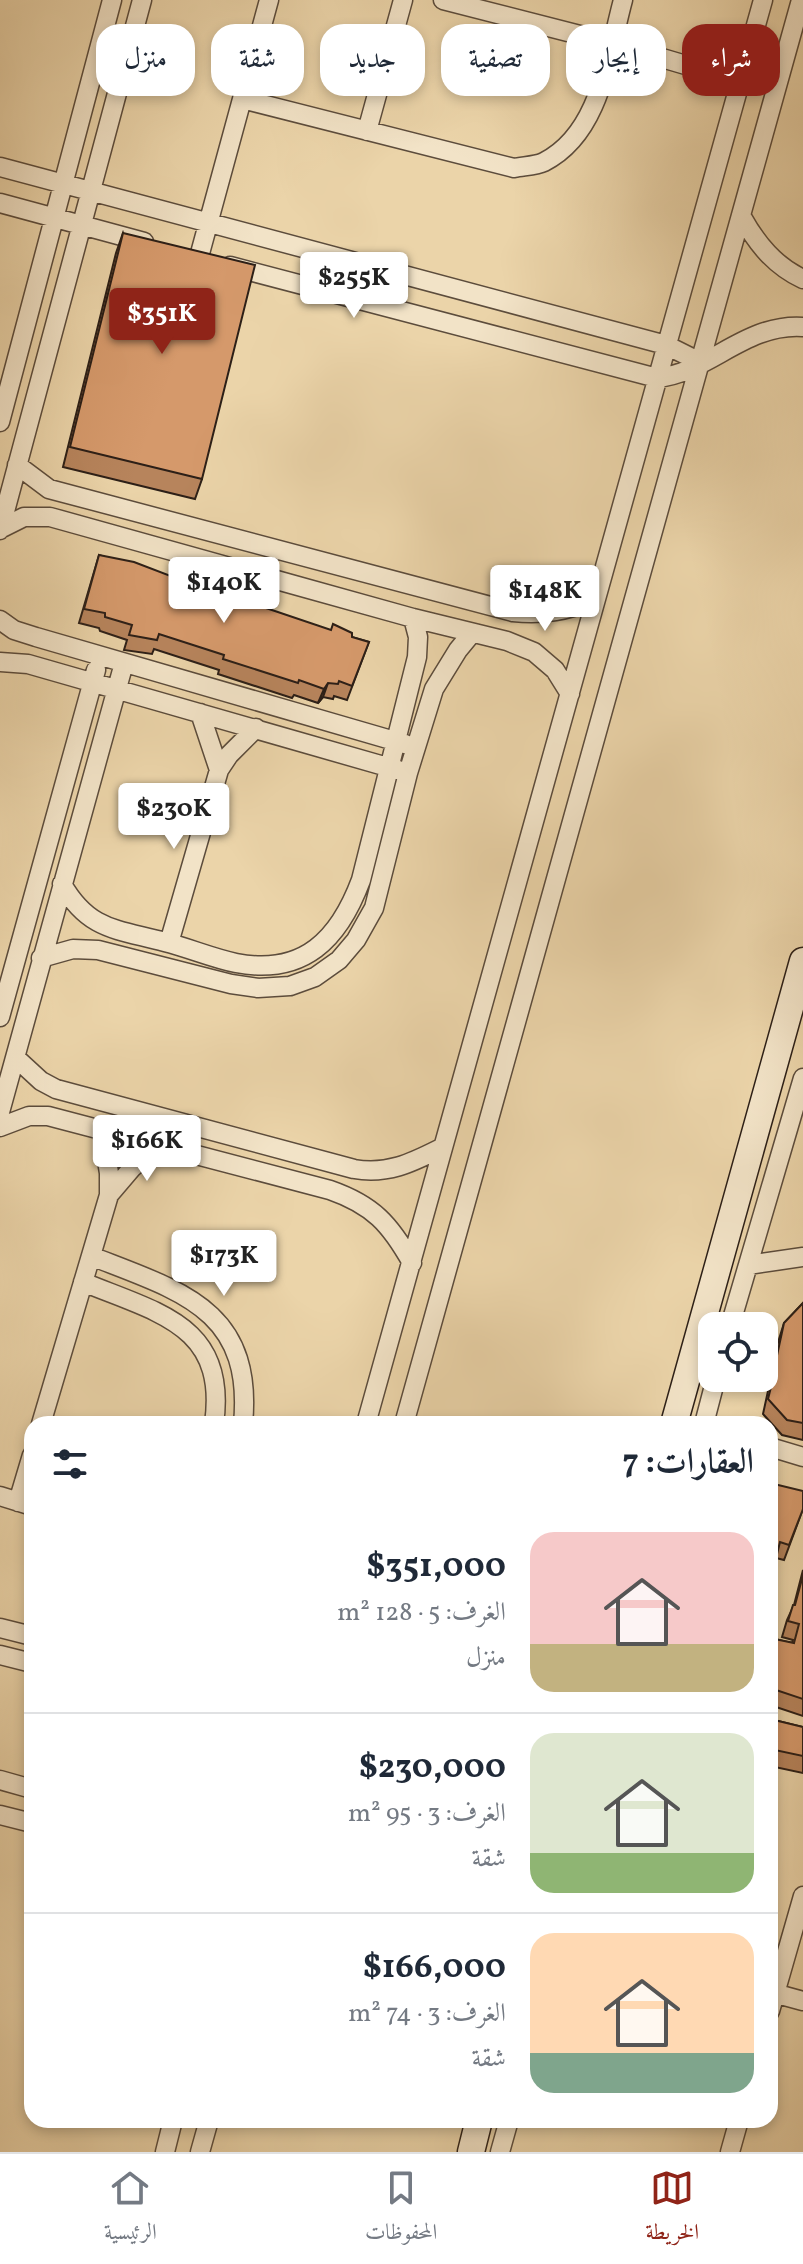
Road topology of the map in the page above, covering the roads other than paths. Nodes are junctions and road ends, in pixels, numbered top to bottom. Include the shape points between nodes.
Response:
1 (112, 0) edge
2 (142, 0) edge
3 (269, 0) edge
4 (403, 0) edge
5 (443, 0) edge
6 (623, 0) edge
7 (763, 0) edge
8 (801, 0) edge
9 (616, 24) edge
10 (756, 24) edge
11 (566, 31) edge
12 (597, 96) edge
13 (736, 96) edge
14 (242, 99) junction
15 (367, 131) junction
16 (0, 167) edge
17 (63, 184) junction
18 (90, 191) junction
19 (0, 203) edge
20 (54, 217) junction
21 (742, 217) junction
22 (82, 224) junction
23 (208, 224) junction
24 (158, 246) edge
25 (803, 279) edge
26 (803, 327) edge
27 (666, 345) junction
28 (702, 363) junction
29 (657, 378) junction
30 (0, 422) edge
31 (17, 465) junction
32 (76, 496) junction
33 (71, 522) junction
34 (0, 529) edge
35 (596, 599) junction
36 (513, 612) junction
37 (413, 618) junction
38 (0, 620) edge
39 (472, 633) junction
40 (507, 641) junction
41 (100, 656) junction
42 (0, 662) edge
43 (124, 663) junction
44 (93, 682) junction
45 (116, 689) junction
46 (570, 694) junction
47 (200, 713) junction
48 (256, 728) junction
49 (396, 741) junction
50 (415, 747) junction
51 (389, 767) junction
52 (219, 770) junction
53 (408, 773) junction
54 (62, 884) junction
55 (106, 927) junction
56 (169, 943) junction
57 (98, 950) junction
58 (41, 958) junction
59 (803, 961) edge
60 (13, 970) junction
61 (0, 984) edge
62 (0, 1017) edge
63 (16, 1058) junction
64 (803, 1078) edge
65 (72, 1094) junction
66 (0, 1112) edge
67 (66, 1120) junction
68 (0, 1127) edge
69 (102, 1130) junction
70 (158, 1145) junction
71 (443, 1147) junction
72 (109, 1195) junction
73 (91, 1256) junction
74 (803, 1257) edge
75 (412, 1263) junction
76 (748, 1265) junction
77 (83, 1282) junction
78 (734, 1312) edge
79 (712, 1392) edge
80 (43, 1416) edge
81 (215, 1416) edge
82 (244, 1416) edge
83 (368, 1416) edge
84 (406, 1416) edge
85 (676, 1416) edge
86 (706, 1416) edge
87 (778, 1449) edge
88 (803, 1457) edge
89 (24, 1480) edge
90 (17, 1501) edge
91 (0, 1628) edge
92 (24, 1634) edge
93 (0, 1655) edge
94 (24, 1661) edge
95 (0, 1780) edge
96 (24, 1787) edge
97 (0, 1815) edge
98 (24, 1821) edge
99 (803, 1896) edge
100 (778, 1979) edge
101 (778, 1999) edge
102 (803, 2001) edge
103 (171, 2128) edge
104 (207, 2128) edge
105 (477, 2128) edge
106 (507, 2128) edge
107 (737, 2128) edge
108 (165, 2152) edge
109 (200, 2152) edge
110 (471, 2152) edge
111 (500, 2152) edge
112 (730, 2152) edge

1 - 17 street
2 - 18 street
3 - 14 street
4 - 15 street
5 - 11 street
6 - 9 street
7 - 10 street
8 - 21 street
12 - 15 street via 586,122 567,146 543,163 514,168
13 - 27 street
14 - 15 street
14 - 23 street
16 - 17 street
17 - 18 street
17 - 20 street
18 - 22 street
18 - 23 street
19 - 20 street
20 - 22 street
20 - 30 street
21 - 25 street via 765,252
21 - 28 street
22 - 24 street
22 - 31 street
23 - 27 street
23 - 29 street via 192,255
26 - 28 street via 747,338
27 - 28 street
27 - 29 street
28 - 29 street
28 - 84 street
29 - 35 street
31 - 32 street via 49,489
31 - 34 street
32 - 33 street via 62,506
32 - 36 street
33 - 34 street via 24,517
33 - 37 street
35 - 36 street via 570,610
35 - 46 street
36 - 40 street via 520,615 524,629
37 - 39 street
37 - 49 street via 417,657
38 - 41 street via 14,630
39 - 40 street
39 - 50 street via 434,689
40 - 46 street via 534,652 555,670
41 - 43 street
41 - 44 street
42 - 44 street
43 - 45 street
43 - 49 street
44 - 45 street
44 - 60 street
45 - 47 street
45 - 54 street
46 - 71 street
47 - 48 street
47 - 52 street
48 - 51 street
48 - 52 street
49 - 50 street
49 - 51 street
50 - 53 street
51 - 53 street
51 - 56 street via 350,910 313,951 259,966
52 - 56 street
53 - 57 street via 367,924 339,960 315,977 290,986 258,988
54 - 55 street via 80,911
54 - 58 street
55 - 56 street
55 - 57 street via 92,935
57 - 58 street via 73,949
58 - 63 street
59 - 85 street
60 - 61 street
60 - 62 street
63 - 65 street via 41,1081
63 - 66 street
64 - 76 street
65 - 67 street
65 - 71 street via 370,1172 403,1167
67 - 68 street via 29,1116
67 - 69 street
69 - 70 street
69 - 72 street
70 - 72 street
70 - 75 street via 349,1196 383,1219
71 - 75 street
72 - 73 street
73 - 77 street
73 - 82 street via 190,1298 224,1329 240,1360
74 - 76 street
75 - 83 street
76 - 78 street
77 - 80 street
77 - 81 street via 181,1325 201,1345 216,1383
79 - 86 street
87 - 88 street
89 - 90 street
91 - 92 street
93 - 94 street
95 - 96 street
97 - 98 street
99 - 100 street
101 - 102 street
103 - 108 street
104 - 109 street
105 - 110 street
106 - 111 street
107 - 112 street

